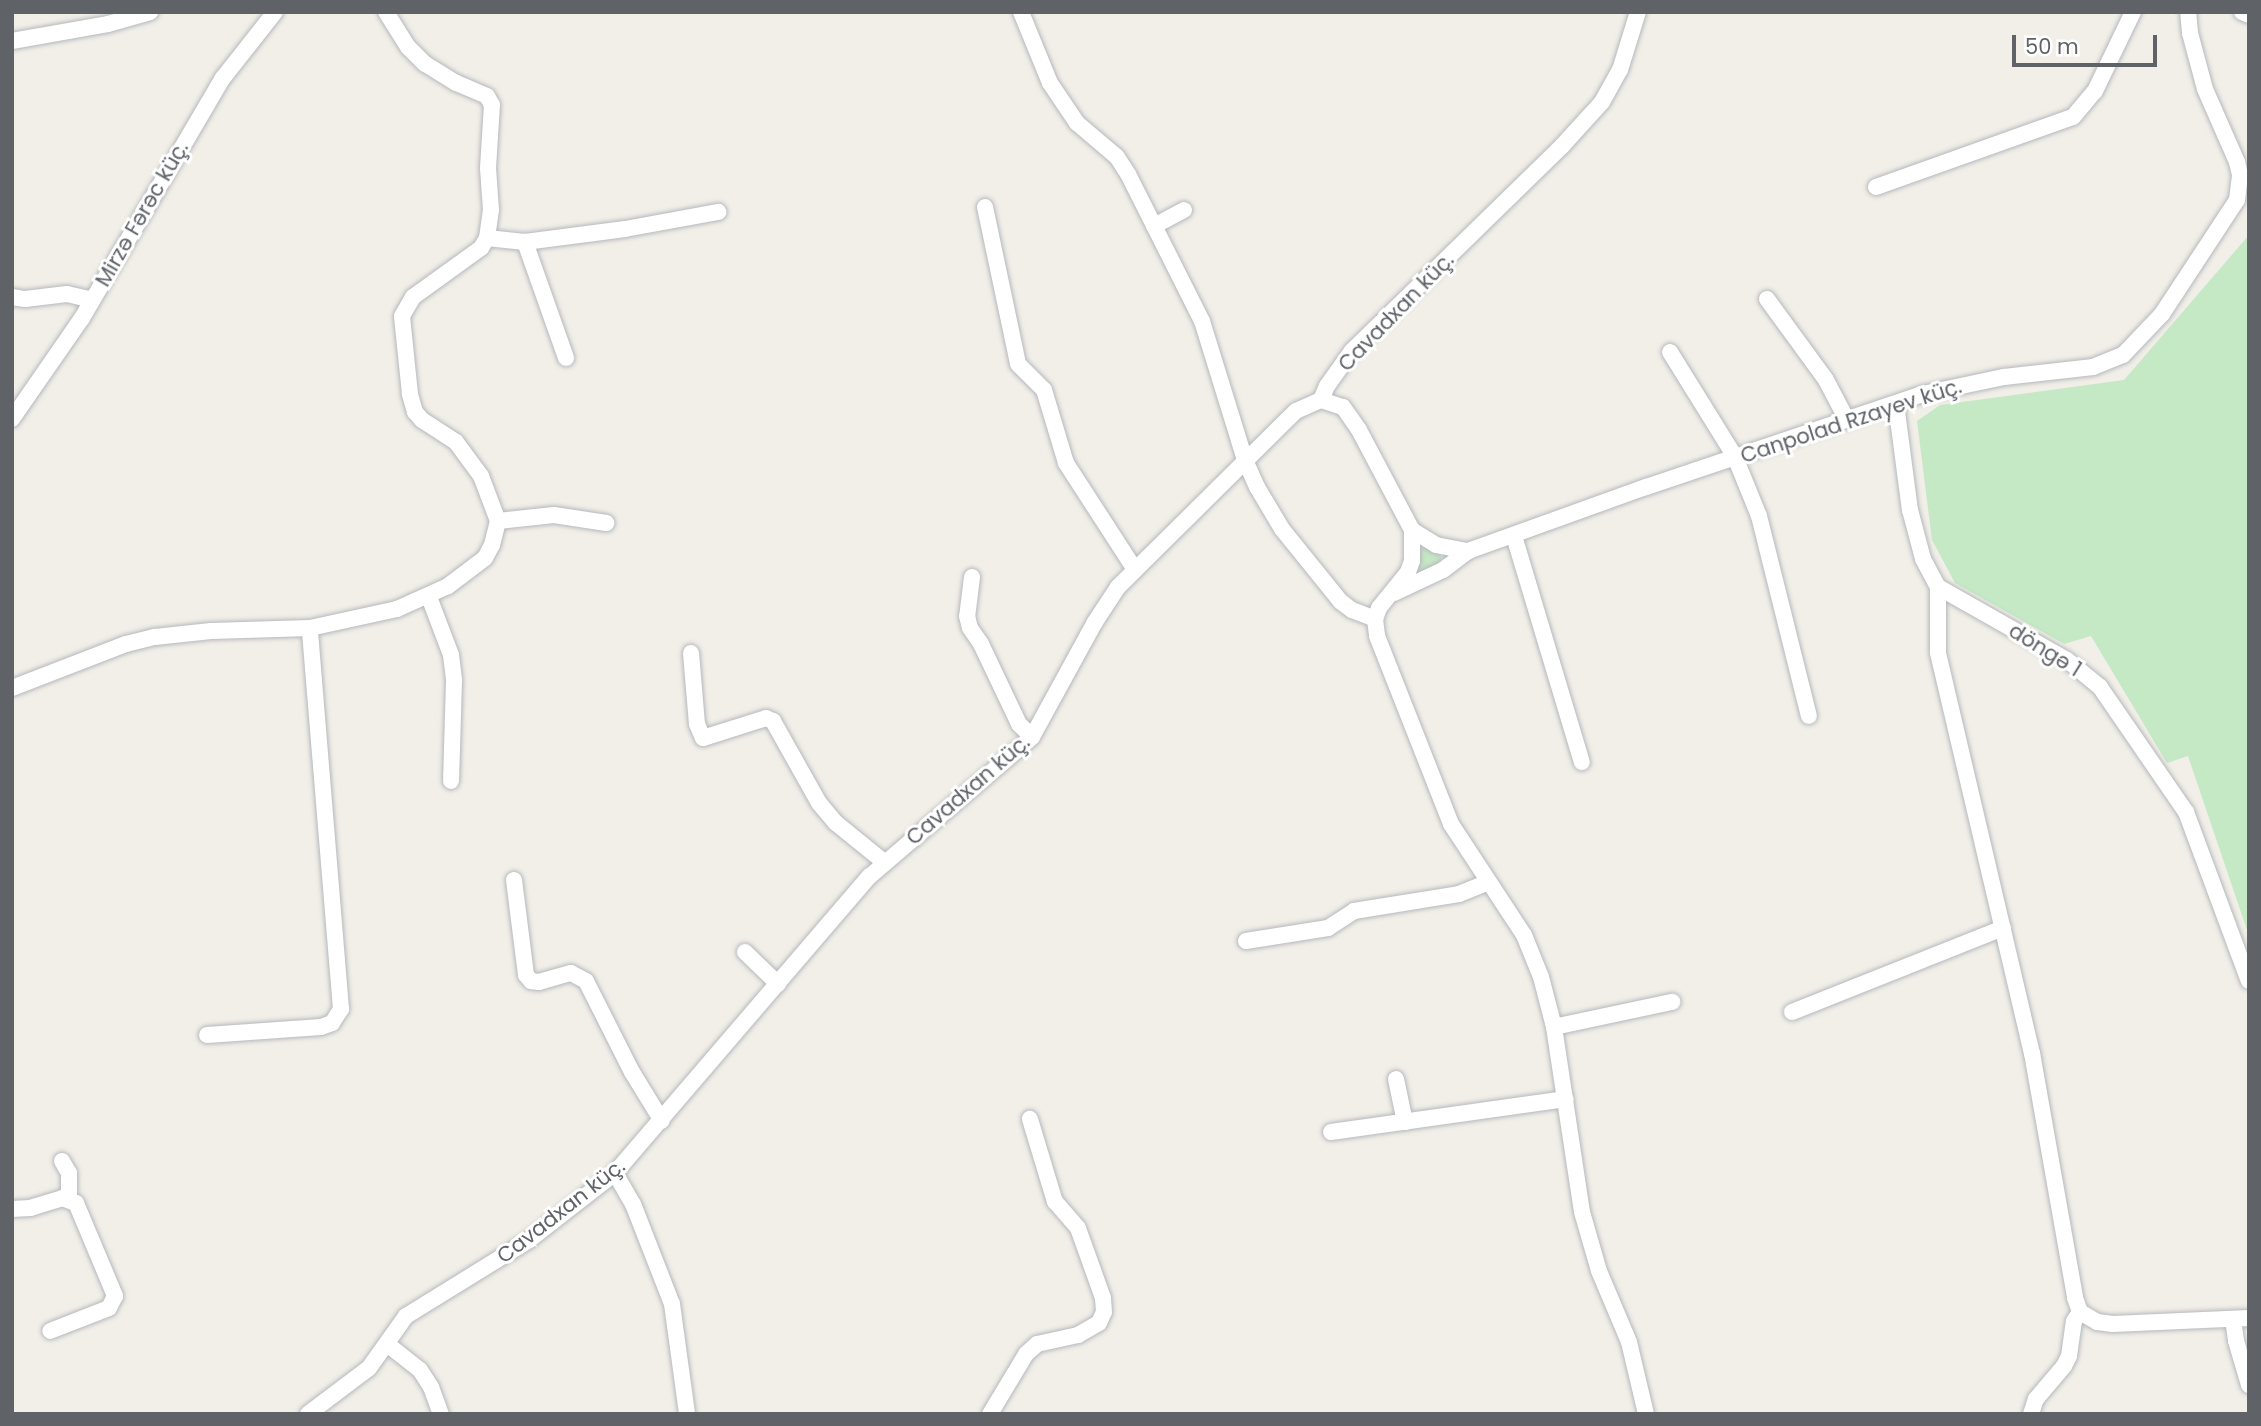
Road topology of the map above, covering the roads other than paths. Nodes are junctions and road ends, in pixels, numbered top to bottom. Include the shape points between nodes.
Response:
1 (150, 12) edge
2 (275, 12) edge
3 (386, 12) edge
4 (1021, 12) edge
5 (1638, 12) edge
6 (2133, 12) edge
7 (2188, 12) edge
8 (2242, 12) edge
9 (2249, 15) edge
10 (12, 41) edge
11 (1875, 187) dead end
12 (985, 207) dead end
13 (1184, 210) dead end
14 (718, 212) dead end
15 (1154, 226) junction
16 (487, 238) junction
17 (525, 242) junction
18 (12, 297) edge
19 (1767, 299) dead end
20 (92, 300) junction
21 (1670, 352) dead end
22 (566, 358) dead end
23 (1321, 400) junction
24 (1896, 404) junction
25 (12, 419) edge
26 (1847, 420) junction
27 (1735, 457) junction
28 (1244, 460) junction
29 (498, 521) junction
30 (606, 523) dead end
31 (1412, 530) junction
32 (1514, 536) junction
33 (1468, 551) junction
34 (1134, 568) junction
35 (972, 577) dead end
36 (1938, 587) junction
37 (1392, 594) junction
38 (429, 597) junction
39 (1375, 620) junction
40 (310, 628) junction
41 (691, 653) dead end
42 (12, 688) edge
43 (1809, 716) dead end
44 (1032, 737) junction
45 (1582, 762) dead end
46 (451, 781) dead end
47 (884, 862) junction
48 (513, 880) dead end
49 (1489, 882) junction
50 (2003, 928) junction
51 (1246, 941) dead end
52 (745, 952) dead end
53 (2249, 981) edge
54 (778, 984) junction
55 (1672, 1002) dead end
56 (1792, 1012) dead end
57 (1554, 1027) junction
58 (207, 1035) dead end
59 (1396, 1079) dead end
60 (1566, 1099) junction
61 (1030, 1119) dead end
62 (662, 1121) junction
63 (1405, 1122) junction
64 (1331, 1132) dead end
65 (62, 1161) dead end
66 (615, 1173) junction
67 (69, 1198) junction
68 (12, 1209) edge
69 (2080, 1312) junction
70 (2241, 1319) edge
71 (50, 1331) dead end
72 (387, 1345) junction
73 (2249, 1385) edge
74 (308, 1414) edge
75 (441, 1414) edge
76 (687, 1414) edge
77 (990, 1414) edge
78 (1646, 1414) edge
79 (2031, 1414) edge

1 - 10 street
2 - 20 street, Mirzə Fərəc küç. via 223,78
3 - 16 street via 425,64 487,96 492,105
4 - 15 street via 1050,83 1077,123 1116,157
5 - 23 street, Cavadxan küç. via 1620,70 1602,102 1352,351
6 - 11 street via 2095,91 2073,117
7 - 24 street, Canpolad Rzayev küç. via 2195,57 2232,147 2239,187 2230,213 2162,314 2135,344 2109,363 1968,383
8 - 9 street
12 - 34 street via 1018,365 1044,390 1066,463
13 - 15 street
14 - 17 street
15 - 28 street via 1202,321
16 - 17 street
16 - 29 street via 472,255 413,297 405,306 402,328 415,412 467,455 481,476
17 - 22 street
18 - 20 street via 67,293
19 - 26 street via 1826,380
20 - 25 street, Mirzə Fərəc küç.
21 - 27 street
23 - 28 street, Cavadxan küç. via 1289,416
23 - 31 street via 1343,407 1350,415
24 - 26 street, Canpolad Rzayev küç.
24 - 36 street via 1910,510 1923,559
26 - 27 street, Canpolad Rzayev küç.
27 - 32 street, Canpolad Rzayev küç.
27 - 43 street via 1759,516
28 - 34 street, Cavadxan küç.
28 - 39 street via 1282,529 1339,601
29 - 30 street via 554,515
29 - 38 street via 485,558
31 - 33 street via 1436,545
31 - 37 street via 1412,561
32 - 33 street, Canpolad Rzayev küç.
32 - 45 street
33 - 37 street via 1443,570
34 - 44 street, Cavadxan küç. via 1095,622
35 - 44 street via 970,628 1019,724
36 - 50 street via 1938,653
36 - 53 street, döngə 1 via 2067,660 2100,687 2186,813
37 - 39 street
38 - 40 street via 397,609
38 - 46 street via 452,668
39 - 49 street via 1382,651 1438,796
40 - 42 street via 155,637
40 - 58 street via 341,1009 332,1023 321,1027
41 - 47 street via 697,724 703,738 766,718 773,720 819,803
44 - 47 street, Cavadxan küç.
47 - 54 street, Cavadxan küç.
48 - 62 street via 526,975 538,982 571,973 586,981
49 - 51 street via 1460,894 1354,911 1328,928
49 - 57 street via 1535,959
50 - 56 street
50 - 69 street via 2032,1053
52 - 54 street
54 - 62 street, Cavadxan küç.
55 - 57 street
57 - 60 street
59 - 63 street
60 - 63 street
60 - 78 street via 1582,1212 1599,1271 1629,1342
61 - 77 street via 1055,1202 1078,1228 1104,1312 1099,1324 1078,1335 1037,1344 1026,1354
62 - 66 street, Cavadxan küç.
63 - 64 street
65 - 67 street via 69,1172
66 - 72 street, Cavadxan küç. via 529,1240 406,1316
66 - 76 street via 633,1204 672,1304
67 - 68 street
67 - 71 street via 81,1211 115,1296 109,1308
69 - 70 street via 2096,1322 2113,1324
69 - 79 street via 2071,1329 2069,1356 2036,1399
70 - 73 street via 2236,1341
72 - 74 street, Cavadxan küç. via 369,1368
72 - 75 street via 420,1370

